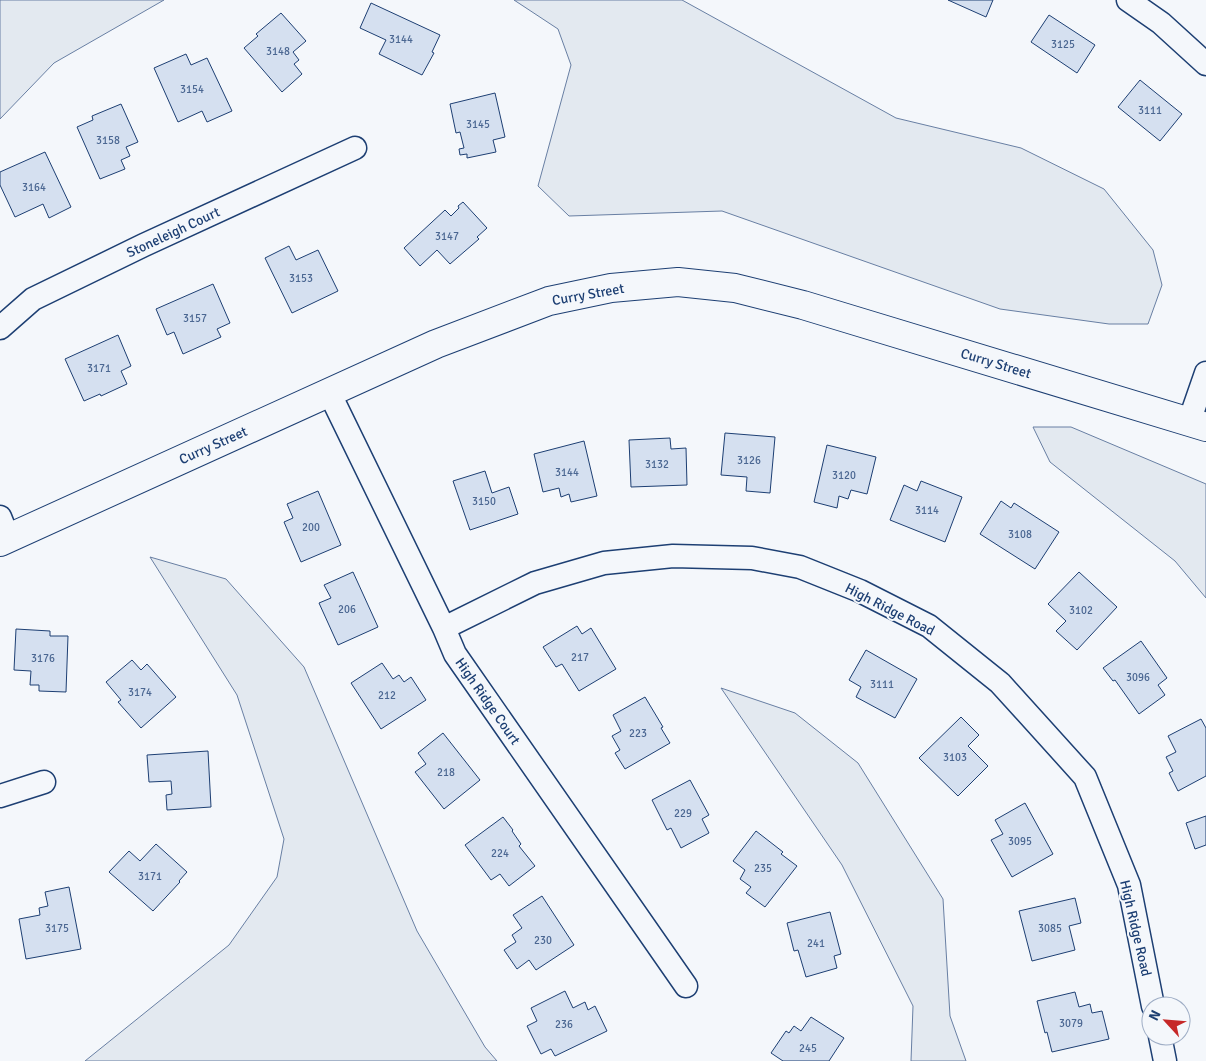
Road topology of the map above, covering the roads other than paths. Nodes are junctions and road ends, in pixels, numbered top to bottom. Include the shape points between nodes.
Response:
1 (1128, 0) edge
2 (1206, 64) edge
3 (355, 148) dead end
4 (0, 328) edge
5 (1206, 373) edge
6 (329, 392) junction
7 (1198, 424) edge
8 (3, 532) edge
9 (444, 628) junction
10 (44, 782) dead end
11 (0, 796) edge
12 (686, 986) dead end
13 (1152, 996) edge
14 (1162, 1046) edge
15 (1165, 1061) edge

1 - 2 street via 1161,23
3 - 4 street, Stoneleigh Court via 33,299
5 - 7 street
6 - 7 street, Curry Street via 436,344 549,301 611,288 678,282 735,288 803,305
6 - 8 street, Curry Street
6 - 9 street, High Ridge Court
9 - 12 street, High Ridge Court via 455,654
9 - 13 street, High Ridge Road via 536,583 604,563 673,556 752,558 800,567 860,591 929,626 1000,683 1085,777 1129,885
10 - 11 street
14 - 15 street

